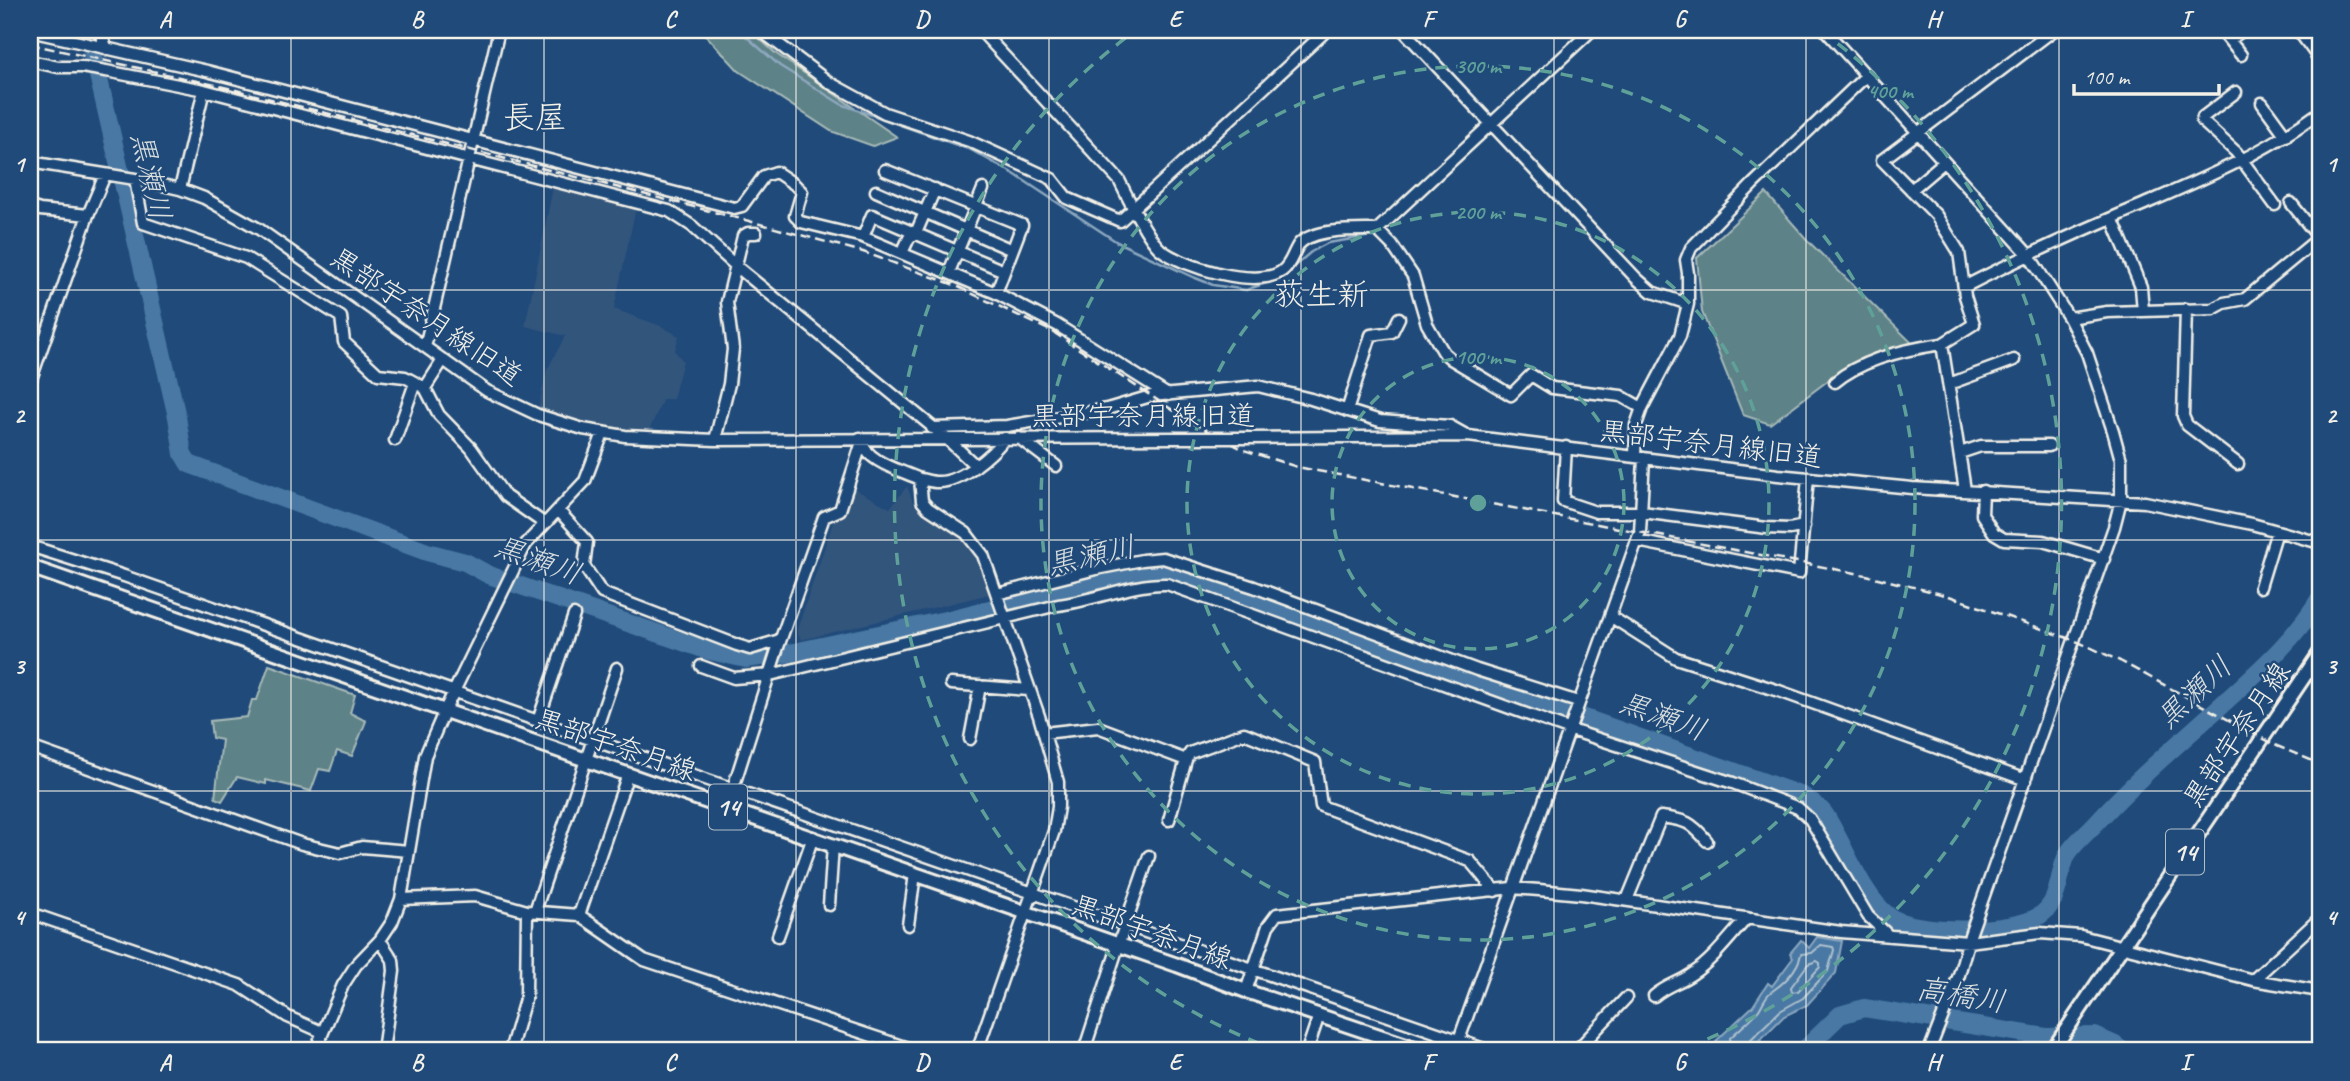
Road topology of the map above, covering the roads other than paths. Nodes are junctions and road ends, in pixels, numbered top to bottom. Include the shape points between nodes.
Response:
1 (99, 30) edge
2 (499, 30) edge
3 (760, 30) edge
4 (980, 30) edge
5 (1327, 30) edge
6 (1403, 30) edge
7 (1592, 30) edge
8 (1825, 30) edge
9 (2054, 30) edge
10 (2221, 30) edge
11 (2243, 30) edge
12 (2298, 30) edge
13 (30, 32) edge
14 (2229, 40) junction
15 (104, 48) junction
16 (2241, 55) dead end
17 (2320, 60) edge
18 (30, 61) edge
19 (1867, 75) junction
20 (204, 90) junction
21 (2236, 92) dead end
22 (2262, 103) dead end
23 (2320, 112) edge
24 (1491, 123) junction
25 (1918, 132) junction
26 (2286, 136) junction
27 (473, 141) junction
28 (469, 160) junction
29 (30, 162) edge
30 (1944, 162) junction
31 (2242, 162) junction
32 (885, 170) dead end
33 (105, 175) junction
34 (135, 179) junction
35 (935, 189) junction
36 (983, 189) dead end
37 (180, 190) junction
38 (1911, 190) junction
39 (876, 191) dead end
40 (2291, 203) dead end
41 (2275, 205) dead end
42 (975, 206) junction
43 (30, 207) edge
44 (1134, 209) junction
45 (926, 211) junction
46 (88, 215) junction
47 (2112, 218) junction
48 (966, 230) junction
49 (1377, 230) junction
50 (756, 233) dead end
51 (916, 233) junction
52 (863, 237) junction
53 (2320, 238) edge
54 (1012, 250) junction
55 (957, 251) junction
56 (902, 253) junction
57 (2028, 254) junction
58 (736, 266) junction
59 (1004, 271) junction
60 (948, 272) junction
61 (1964, 287) junction
62 (996, 293) junction
63 (1688, 304) junction
64 (2186, 309) junction
65 (2143, 311) junction
66 (1399, 318) dead end
67 (2069, 318) junction
68 (1942, 344) junction
69 (425, 346) junction
70 (443, 360) junction
71 (2014, 360) dead end
72 (30, 382) edge
73 (1835, 382) dead end
74 (415, 383) junction
75 (1949, 384) junction
76 (425, 388) junction
77 (1168, 395) junction
78 (1642, 408) junction
79 (1347, 411) junction
80 (932, 428) junction
81 (603, 433) junction
82 (1468, 436) junction
83 (946, 438) junction
84 (1005, 438) junction
85 (1019, 438) junction
86 (395, 440) dead end
87 (715, 440) junction
88 (861, 442) junction
89 (2049, 446) dead end
90 (1566, 447) junction
91 (1960, 453) junction
92 (1639, 458) junction
93 (2238, 464) dead end
94 (976, 466) junction
95 (1056, 467) dead end
96 (1808, 478) junction
97 (920, 479) junction
98 (1965, 490) junction
99 (1983, 491) junction
100 (2121, 500) junction
101 (558, 510) junction
102 (1642, 512) junction
103 (545, 523) junction
104 (1804, 526) junction
105 (2277, 531) junction
106 (1637, 541) junction
107 (2320, 543) edge
108 (30, 546) edge
109 (2104, 559) junction
110 (30, 567) edge
111 (2260, 587) dead end
112 (997, 596) junction
113 (574, 615) dead end
114 (1004, 616) junction
115 (1610, 616) junction
116 (779, 643) junction
117 (2320, 653) edge
118 (701, 666) dead end
119 (617, 668) dead end
120 (771, 671) junction
121 (951, 684) dead end
122 (980, 686) junction
123 (1029, 691) junction
124 (454, 693) junction
125 (1579, 700) junction
126 (444, 712) junction
127 (538, 721) junction
128 (1569, 727) junction
129 (1044, 733) junction
130 (970, 739) dead end
131 (592, 740) junction
132 (30, 747) edge
133 (586, 760) junction
134 (1186, 760) junction
135 (628, 774) junction
136 (2026, 780) junction
137 (733, 789) junction
138 (727, 807) junction
139 (1169, 820) dead end
140 (813, 837) junction
141 (1707, 841) dead end
142 (833, 845) junction
143 (409, 851) junction
144 (1149, 856) dead end
145 (915, 874) junction
146 (1512, 888) junction
147 (1495, 891) junction
148 (1032, 893) junction
149 (401, 899) junction
150 (1628, 900) junction
151 (829, 905) dead end
152 (531, 911) junction
153 (30, 913) edge
154 (1025, 913) junction
155 (579, 915) junction
156 (1746, 918) junction
157 (2320, 918) edge
158 (908, 925) dead end
159 (1125, 925) junction
160 (778, 936) dead end
161 (1889, 936) junction
162 (1969, 938) junction
163 (380, 940) junction
164 (1119, 944) junction
165 (2121, 948) junction
166 (1253, 970) junction
167 (2253, 980) junction
168 (1246, 991) junction
169 (2320, 991) edge
170 (1654, 996) dead end
171 (1626, 998) dead end
172 (1319, 1015) junction
173 (322, 1032) junction
174 (1459, 1040) junction
175 (315, 1051) edge
176 (383, 1051) edge
177 (510, 1051) edge
178 (917, 1051) edge
179 (977, 1051) edge
180 (1083, 1051) edge
181 (1307, 1051) edge
182 (1424, 1051) edge
183 (1455, 1051) edge
184 (1490, 1051) edge
185 (1576, 1051) edge
186 (1929, 1051) edge
187 (2052, 1051) edge

1 - 15 street
2 - 27 street
3 - 44 street via 830,83 885,113 969,141 1052,179 1067,198 1097,212 1120,220
4 - 44 street via 1119,180
5 - 44 street
6 - 24 street
7 - 24 street
8 - 19 street
9 - 25 street
10 - 14 street
11 - 14 street
12 - 17 street
13 - 15 street
14 - 16 street
15 - 27 street
18 - 20 street
19 - 25 street
19 - 63 street via 1691,248 1686,260
20 - 28 street
20 - 37 street
21 - 31 street via 2202,121
22 - 26 street
23 - 26 street
24 - 49 street
24 - 63 street via 1636,278 1652,292
25 - 30 street
25 - 38 street via 1882,160
26 - 31 street
27 - 28 street
27 - 52 street via 734,208 742,206 764,176 776,172 802,192 795,216 801,222
28 - 58 street via 668,211
28 - 69 street
29 - 33 street, 黒部宇奈月線旧道
30 - 38 street
30 - 57 street
31 - 41 street
31 - 47 street
32 - 35 street
33 - 34 street, 黒部宇奈月線旧道
33 - 46 street
34 - 37 street, 黒部宇奈月線旧道
34 - 74 street via 143,223 246,258 341,317 344,342 378,374
35 - 42 street
35 - 45 street
36 - 42 street
37 - 69 street, 黒部宇奈月線旧道 via 228,209
38 - 61 street via 1936,215 1959,252
39 - 45 street
40 - 53 street
42 - 48 street
42 - 54 street via 1022,225
43 - 46 street
44 - 49 street via 1158,247 1174,258 1251,278 1283,271 1300,244 1317,234
45 - 48 street
45 - 51 street
46 - 72 street
47 - 57 street
47 - 65 street via 2141,287
48 - 54 street
48 - 55 street
49 - 78 street via 1413,276 1427,324 1451,359 1511,395 1531,375 1552,388 1621,396
50 - 58 street via 743,236
51 - 52 street via 872,215
51 - 55 street
51 - 56 street
52 - 56 street
53 - 64 street via 2245,299 2213,309
54 - 59 street
55 - 59 street
55 - 60 street
56 - 60 street
57 - 61 street
57 - 67 street
58 - 80 street
58 - 87 street via 727,302 733,349 729,384
59 - 62 street
60 - 62 street
61 - 68 street via 1974,324
62 - 77 street via 1057,325
63 - 78 street via 1680,336
64 - 65 street
64 - 93 street via 2183,416 2187,425
65 - 67 street
66 - 79 street via 1392,332 1371,335
67 - 100 street via 2087,353 2113,431 2121,460
68 - 73 street via 1867,364
68 - 75 street
69 - 70 street, 黒部宇奈月線旧道
70 - 76 street
70 - 81 street, 黒部宇奈月線旧道 via 505,400 538,415
71 - 75 street
74 - 76 street
74 - 86 street
75 - 91 street
76 - 103 street via 439,415 471,448 505,496
77 - 79 street via 1258,386
77 - 80 street via 1007,426
78 - 92 street via 1636,425
79 - 82 street via 1380,421 1450,426
80 - 83 street
81 - 87 street, 黒部宇奈月線旧道
81 - 101 street via 585,481
82 - 85 street, 黒部宇奈月線旧道, bridge
82 - 90 street, 黒部宇奈月線旧道
83 - 84 street, 黒部宇奈月線旧道
83 - 88 street, 黒部宇奈月線旧道
83 - 94 street
84 - 85 street, 黒部宇奈月線旧道
84 - 94 street
85 - 95 street
87 - 88 street, 黒部宇奈月線旧道
88 - 97 street via 873,458
88 - 116 street via 839,510 824,517
89 - 91 street via 1981,446
90 - 92 street, 黒部宇奈月線旧道
90 - 102 street via 1563,501 1595,512
91 - 98 street
92 - 96 street, 黒部宇奈月線旧道
92 - 102 street
94 - 97 street via 938,483
96 - 98 street, 黒部宇奈月線旧道
96 - 104 street
97 - 112 street via 922,501 966,533 983,555
98 - 99 street, 黒部宇奈月線旧道
99 - 100 street, 黒部宇奈月線旧道
99 - 109 street via 1982,515 2004,539 2043,541
100 - 105 street, 黒部宇奈月線旧道
100 - 109 street
101 - 103 street
101 - 116 street via 587,542 584,566 602,593 750,649
102 - 104 street via 1768,528
102 - 106 street
103 - 124 street via 526,544
104 - 106 street via 1799,573
105 - 107 street, 黒部宇奈月線旧道
105 - 111 street
106 - 115 street
108 - 124 street
109 - 136 street
110 - 126 main road, 黒部宇奈月線 / 14
112 - 114 street
112 - 125 street via 1096,569 1163,558 1241,582 1477,670
113 - 127 street
114 - 120 street
114 - 123 street
114 - 128 street via 1079,603 1152,583 1167,584
115 - 125 street
115 - 136 street via 1676,658
116 - 120 street
117 - 165 main road, 黒部宇奈月線 / 14
118 - 120 street via 734,678
119 - 131 street
120 - 137 street
121 - 122 street
122 - 123 street
122 - 130 street
123 - 129 street
124 - 126 street
124 - 127 street
125 - 128 street
126 - 133 main road, 黒部宇奈月線 / 14
126 - 143 street via 425,756
127 - 131 street
128 - 146 street
128 - 161 street via 1798,808 1810,819 1868,916
129 - 134 street via 1098,727
129 - 148 street via 1058,782 1058,807
131 - 133 street
131 - 137 street
132 - 143 street via 302,844 340,853 362,846
133 - 135 main road, 黒部宇奈月線 / 14
133 - 152 street
134 - 139 street
134 - 147 street via 1191,753 1244,733 1301,756 1315,762 1321,806 1470,861
135 - 138 main road, 黒部宇奈月線 / 14
135 - 155 street
136 - 162 street
137 - 138 street
137 - 148 street
138 - 140 main road, 黒部宇奈月線 / 14
140 - 142 main road, 黒部宇奈月線 / 14
140 - 160 street
141 - 150 street via 1682,819 1661,817
142 - 145 main road, 黒部宇奈月線 / 14
142 - 151 street
143 - 149 street
144 - 159 street
145 - 154 main road, 黒部宇奈月線 / 14
145 - 158 street
146 - 147 street
146 - 150 street
146 - 174 street
147 - 166 street via 1277,915 1268,926
148 - 154 street
148 - 159 street
149 - 152 street via 475,896
149 - 163 street
150 - 156 street
152 - 155 street
152 - 177 street via 526,996
153 - 173 street via 239,985 288,1017
154 - 164 main road, 黒部宇奈月線 / 14
154 - 179 street
155 - 178 street via 644,960
156 - 161 street
156 - 170 street via 1704,965
157 - 167 street
159 - 164 street
159 - 166 street
161 - 162 street
162 - 165 street via 2040,933 2081,936
162 - 186 street
163 - 173 street via 356,964
163 - 176 street via 393,960 394,971
164 - 168 main road, 黒部宇奈月線 / 14
164 - 180 street
165 - 167 street
165 - 187 main road, 黒部宇奈月線 / 14
166 - 168 street
166 - 174 street
167 - 169 street
168 - 172 main road, 黒部宇奈月線 / 14
171 - 185 street
172 - 181 street
172 - 182 main road, 黒部宇奈月線 / 14
173 - 175 street
174 - 183 street
174 - 184 street

